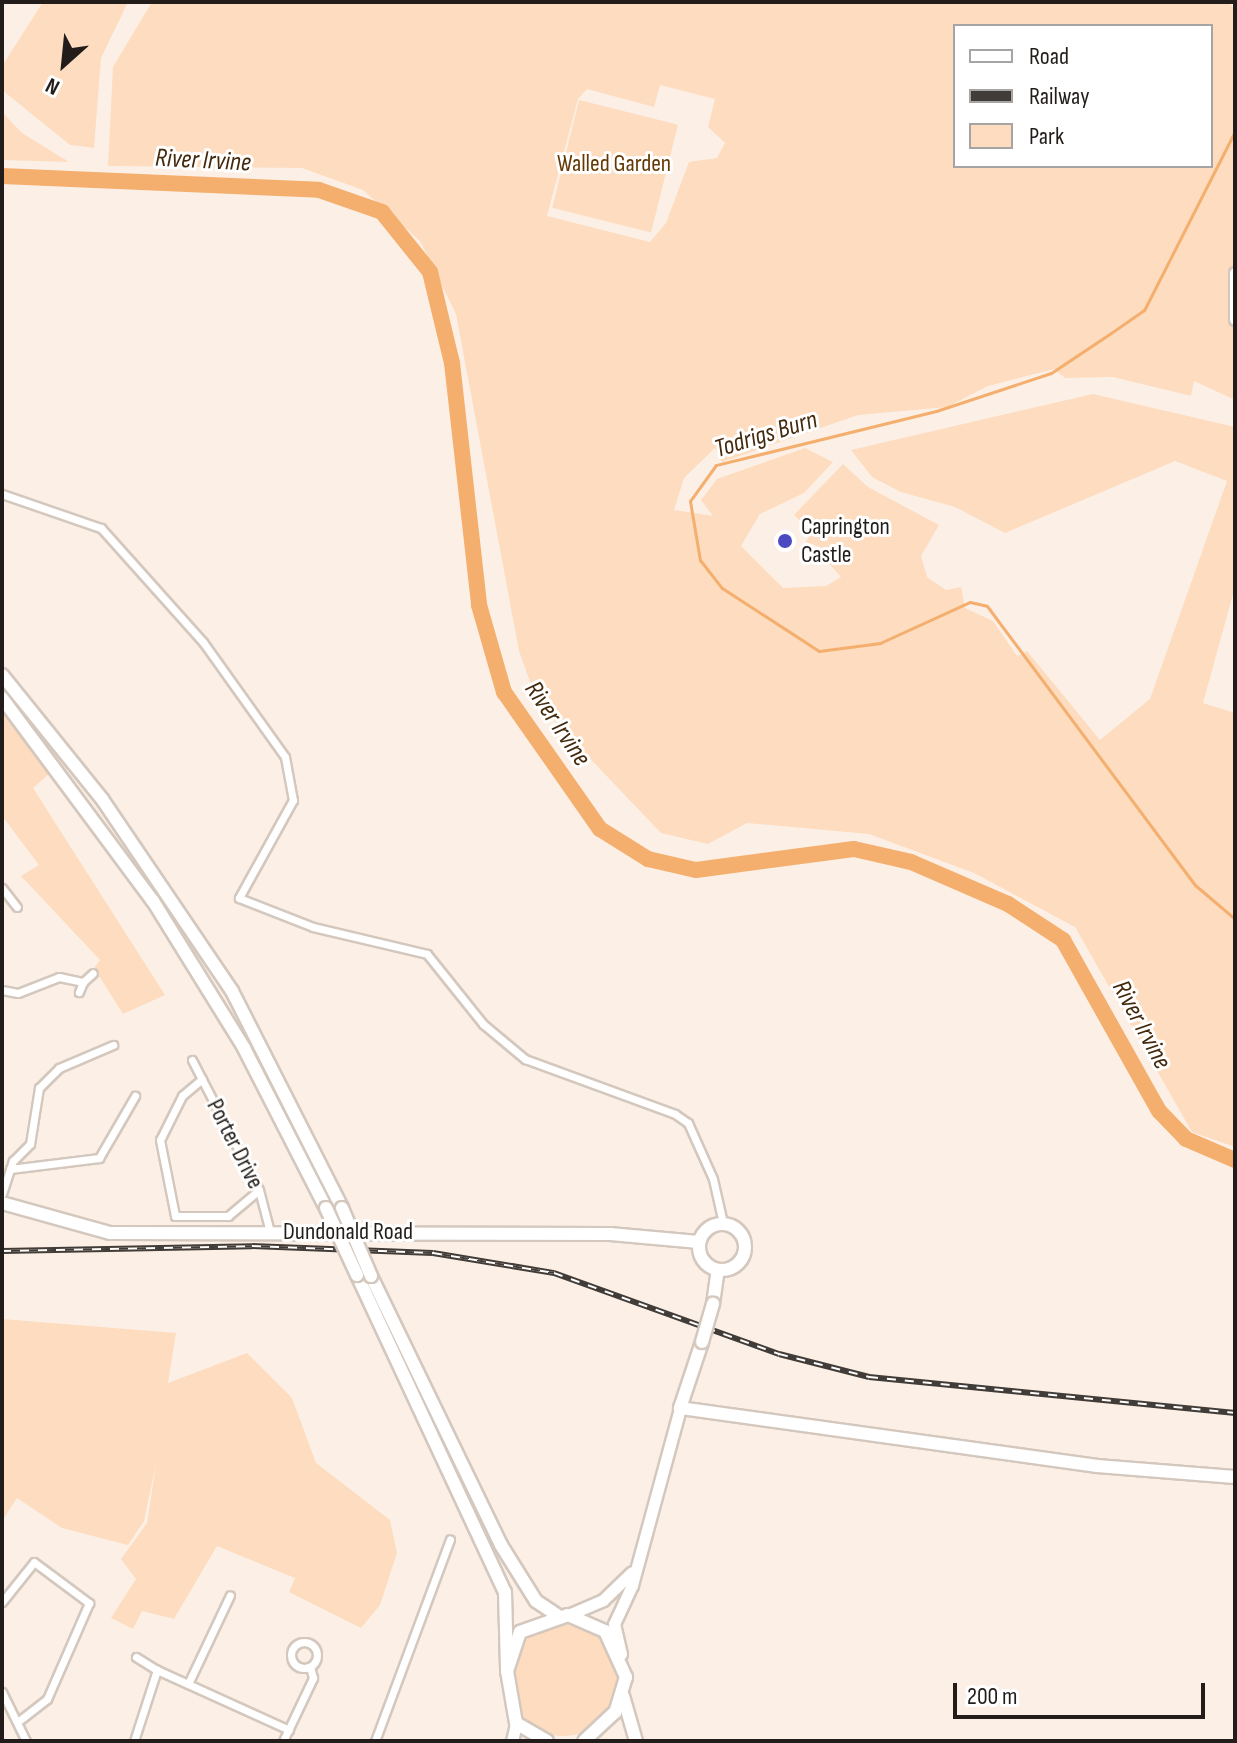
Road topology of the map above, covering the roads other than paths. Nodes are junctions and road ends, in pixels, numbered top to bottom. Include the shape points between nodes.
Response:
1 (1235, 273) edge
2 (1235, 319) edge
3 (2, 494) edge
4 (2, 675) edge
5 (2, 698) edge
6 (2, 888) edge
7 (17, 907) dead end
8 (93, 973) dead end
9 (83, 982) junction
10 (2, 990) edge
11 (79, 992) dead end
12 (113, 1045) dead end
13 (192, 1060) dead end
14 (202, 1079) junction
15 (135, 1096) dead end
16 (10, 1169) junction
17 (259, 1190) junction
18 (2, 1194) edge
19 (2, 1203) edge
20 (723, 1223) junction
21 (270, 1232) junction
22 (699, 1242) junction
23 (718, 1270) junction
24 (680, 1408) junction
25 (1235, 1477) edge
26 (450, 1539) dead end
27 (632, 1572) junction
28 (230, 1595) dead end
29 (2, 1602) edge
30 (563, 1615) junction
31 (621, 1654) junction
32 (136, 1657) dead end
33 (310, 1667) dead end
34 (157, 1670) junction
35 (507, 1671) junction
36 (188, 1684) junction
37 (2, 1692) edge
38 (623, 1696) junction
39 (21, 1719) junction
40 (516, 1723) junction
41 (289, 1730) junction
42 (130, 1740) edge
43 (26, 1741) edge
44 (283, 1741) edge
45 (375, 1741) edge
46 (512, 1741) edge
47 (547, 1741) edge
48 (584, 1741) edge
49 (636, 1741) edge

1 - 2 main road
3 - 20 street via 101,528 203,642 285,757 293,800 239,898 313,927 427,954 483,1024 525,1059 675,1114 688,1123 713,1179
4 - 30 main road, bridge via 102,799 232,991 342,1208 501,1545 536,1601
5 - 35 main road, bridge via 153,901 244,1048 326,1208 505,1592
6 - 7 street
8 - 9 street
9 - 10 street via 59,977 18,993
9 - 11 street
12 - 16 street via 59,1068 39,1088 30,1144
13 - 14 street, Porter Drive
14 - 17 street, Porter Drive
14 - 17 street via 182,1096 160,1140 175,1216 228,1216
15 - 16 street via 99,1158
16 - 18 street
17 - 21 street, Porter Drive
19 - 21 main road, Dundonald Road via 110,1233
20 - 22 main road
20 - 23 main road via 739,1230 746,1246 740,1262
21 - 22 main road, Dundonald Road
22 - 23 main road via 703,1261
23 - 24 main road, bridge via 713,1304
24 - 25 main road via 1097,1466
24 - 27 main road
26 - 45 street
27 - 30 main road via 603,1600
27 - 31 main road via 614,1624
28 - 36 street
29 - 39 street via 34,1562 89,1603 47,1699
30 - 31 main road via 605,1631
30 - 35 main road via 520,1632
31 - 38 main road
32 - 34 street
33 - 41 street via 313,1678
34 - 36 street
34 - 42 street
35 - 40 main road
36 - 41 street
37 - 39 street
38 - 48 main road via 606,1725
38 - 49 main road
39 - 43 street
40 - 46 main road
40 - 47 main road
41 - 44 street

